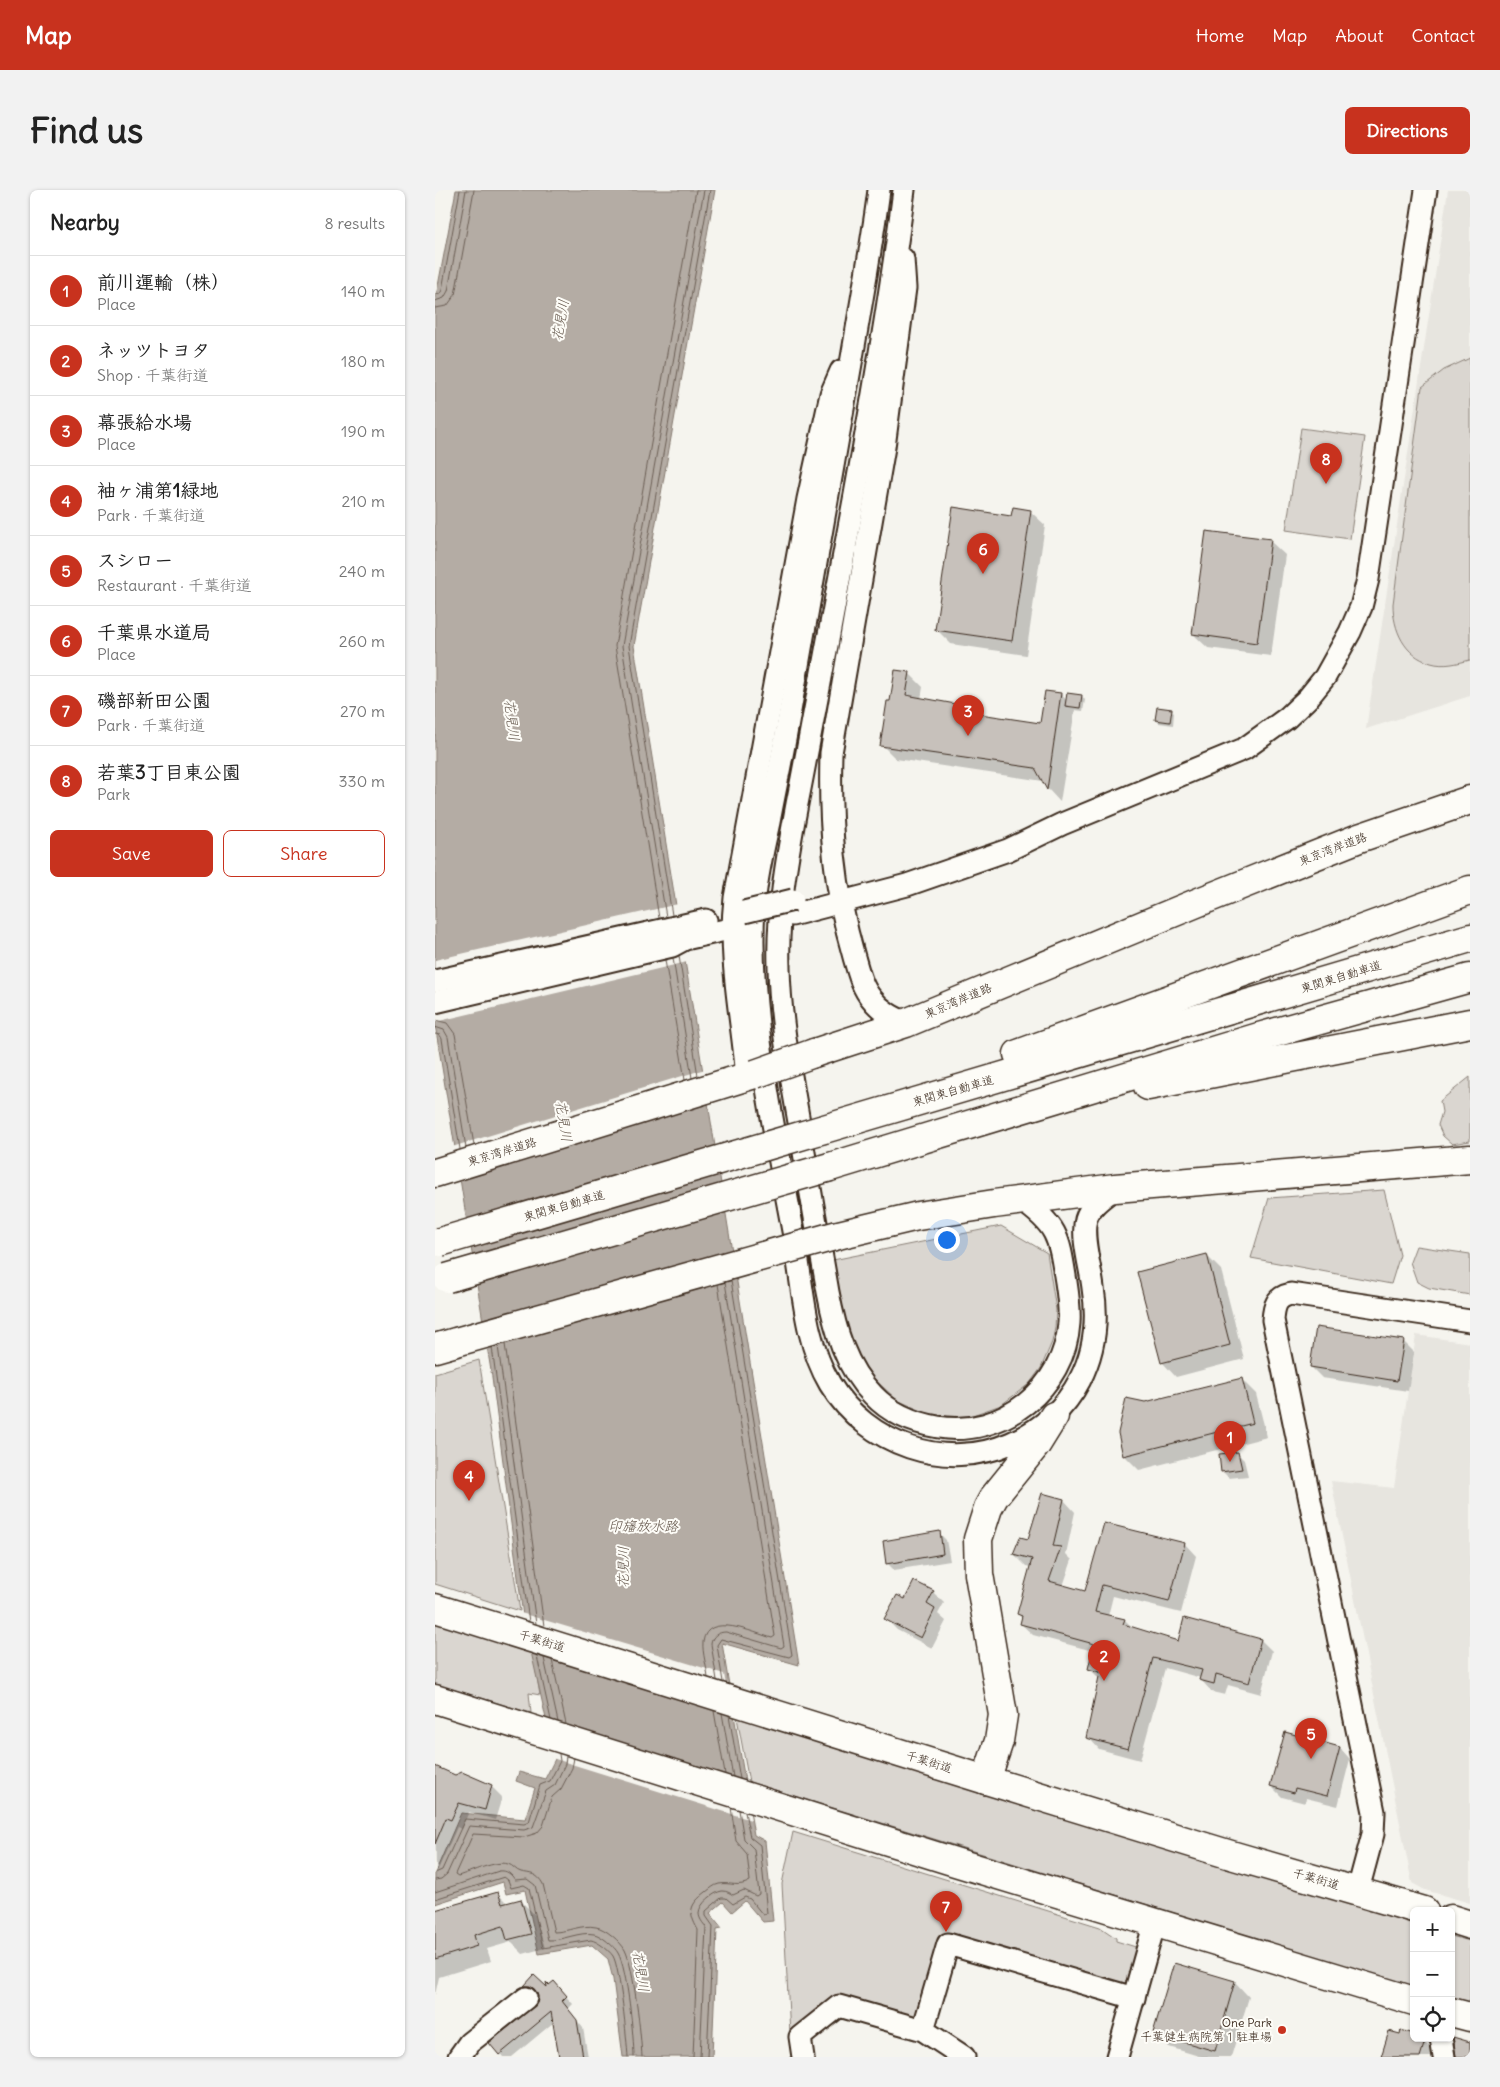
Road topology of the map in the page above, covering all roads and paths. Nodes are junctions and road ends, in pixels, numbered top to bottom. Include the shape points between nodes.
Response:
1 (879, 190) edge
2 (904, 190) edge
3 (1426, 190) edge
4 (901, 218) junction
5 (854, 342) junction
6 (1470, 800) edge
7 (1470, 890) edge
8 (839, 896) junction
9 (738, 920) junction
10 (684, 932) junction
11 (1470, 938) edge
12 (1470, 978) edge
13 (435, 981) edge
14 (435, 1002) edge
15 (906, 1023) junction
16 (1470, 1023) edge
17 (747, 1077) junction
18 (1062, 1096) junction
19 (881, 1112) junction
20 (1470, 1159) edge
21 (435, 1173) edge
22 (1115, 1188) junction
23 (1021, 1200) junction
24 (438, 1243) edge
25 (441, 1279) edge
26 (1470, 1321) edge
27 (446, 1345) edge
28 (1054, 1416) junction
29 (435, 1608) edge
30 (435, 1699) edge
31 (985, 1780) junction
32 (1358, 1890) junction
33 (1411, 1907) edge
34 (1455, 1920) edge
35 (1155, 1922) junction
36 (1470, 1925) edge
37 (526, 1998) dead end
38 (1134, 1998) junction
39 (1410, 1999) edge
40 (1455, 2013) edge
41 (1470, 2017) edge
42 (923, 2030) junction
43 (1442, 2042) edge
44 (459, 2057) edge
45 (803, 2057) edge
46 (964, 2057) edge
47 (1117, 2057) edge
48 (1444, 2057) edge

1 - 5 street
2 - 4 street
3 - 8 street via 1368,579 1361,607 1338,656 1308,698 1244,750 1061,824
4 - 8 street via 905,288 885,438 831,753 830,791
4 - 23 street via 864,445 783,877 779,968 785,1039 837,1333 863,1384 875,1399 903,1417 945,1428 984,1426 1026,1404 1054,1371 1069,1324 1061,1250 1045,1218
5 - 9 street via 831,394 808,499
5 - 28 street via 755,902 754,966 761,1037 807,1316 815,1350 834,1389 871,1428 901,1445 939,1454 978,1454 1009,1444 1038,1429
6 - 15 highway, 東京湾岸道路 via 1359,838
7 - 19 highway via 916,1092
8 - 9 street, bridge
8 - 15 street via 860,977 871,999 889,1015
9 - 10 street
9 - 17 street via 739,1016
10 - 13 street
10 - 14 street via 672,946
11 - 19 highway, 東関東自動車道
12 - 18 highway
15 - 17 highway, 東京湾岸道路, bridge
16 - 18 highway via 1091,1096
17 - 21 highway, 東京湾岸道路
18 - 25 highway, bridge via 830,1167
19 - 24 highway, 東関東自動車道, bridge
20 - 22 highway
22 - 23 highway
22 - 28 street via 1097,1202 1086,1220 1096,1310 1095,1338 1079,1383
23 - 27 highway, bridge via 918,1216 838,1235
26 - 32 street via 1291,1294 1277,1301 1274,1310 1273,1320 1374,1812 1373,1834
28 - 31 highway via 1036,1445 994,1497 978,1539 979,1574 1003,1715 999,1741
29 - 31 highway, 千葉街道
30 - 35 highway
31 - 32 highway, 千葉街道
32 - 33 highway, 千葉街道
34 - 36 highway
35 - 38 street
35 - 39 highway
37 - 44 street via 469,2043
38 - 42 street via 948,1944
38 - 47 street
40 - 41 highway
42 - 45 street via 839,2006 800,2037
42 - 46 street
43 - 48 street

